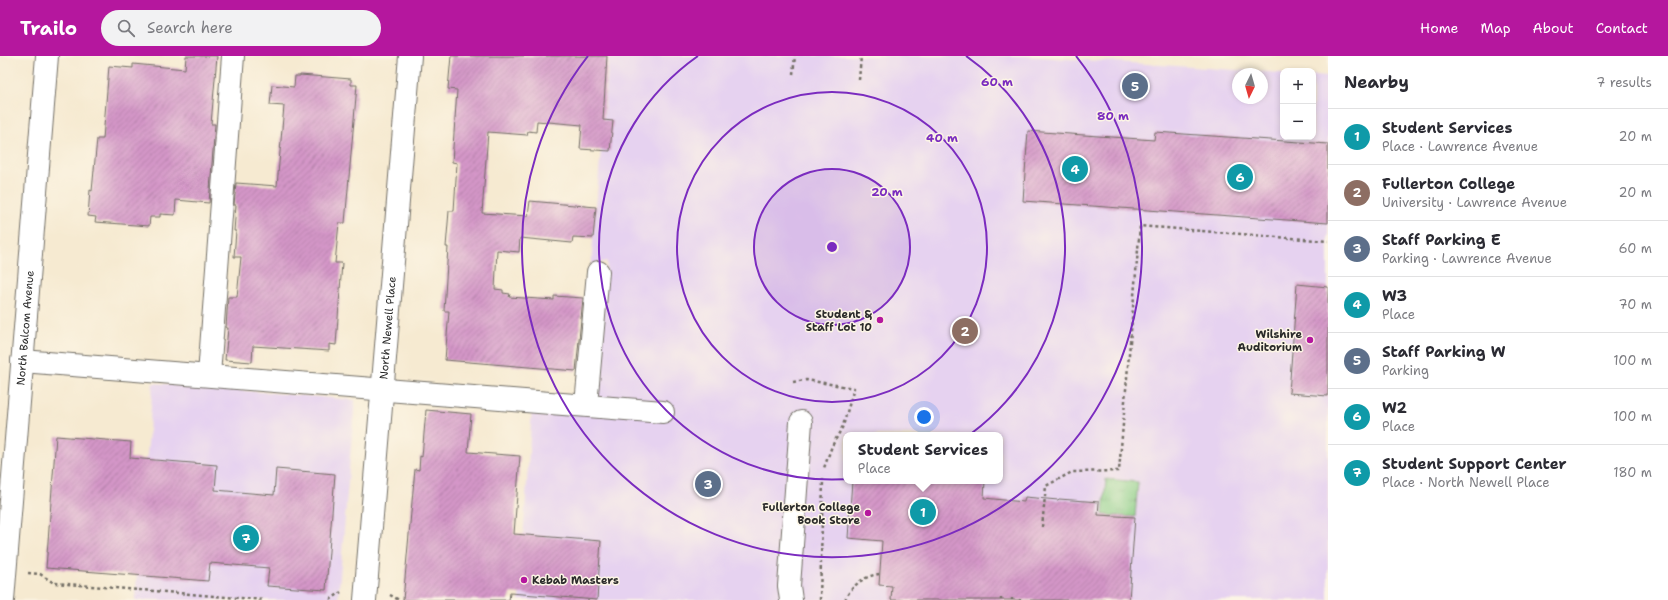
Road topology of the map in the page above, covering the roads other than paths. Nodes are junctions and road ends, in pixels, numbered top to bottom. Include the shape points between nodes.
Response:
1 (47, 56) edge
2 (233, 56) edge
3 (410, 56) edge
4 (598, 272) dead end
5 (22, 361) junction
6 (209, 375) junction
7 (382, 389) junction
8 (586, 405) junction
9 (663, 412) dead end
10 (9, 416) edge
11 (801, 422) dead end
12 (787, 595) edge
13 (3, 600) edge
14 (365, 600) edge

1 - 5 street, North Balcom Avenue
2 - 6 street
3 - 7 street, North Newell Place
4 - 8 street
5 - 6 street
5 - 10 street, North Balcom Avenue
6 - 7 street
7 - 8 street
7 - 14 street, North Newell Place
8 - 9 street
10 - 13 street, North Balcom Avenue
11 - 12 street

